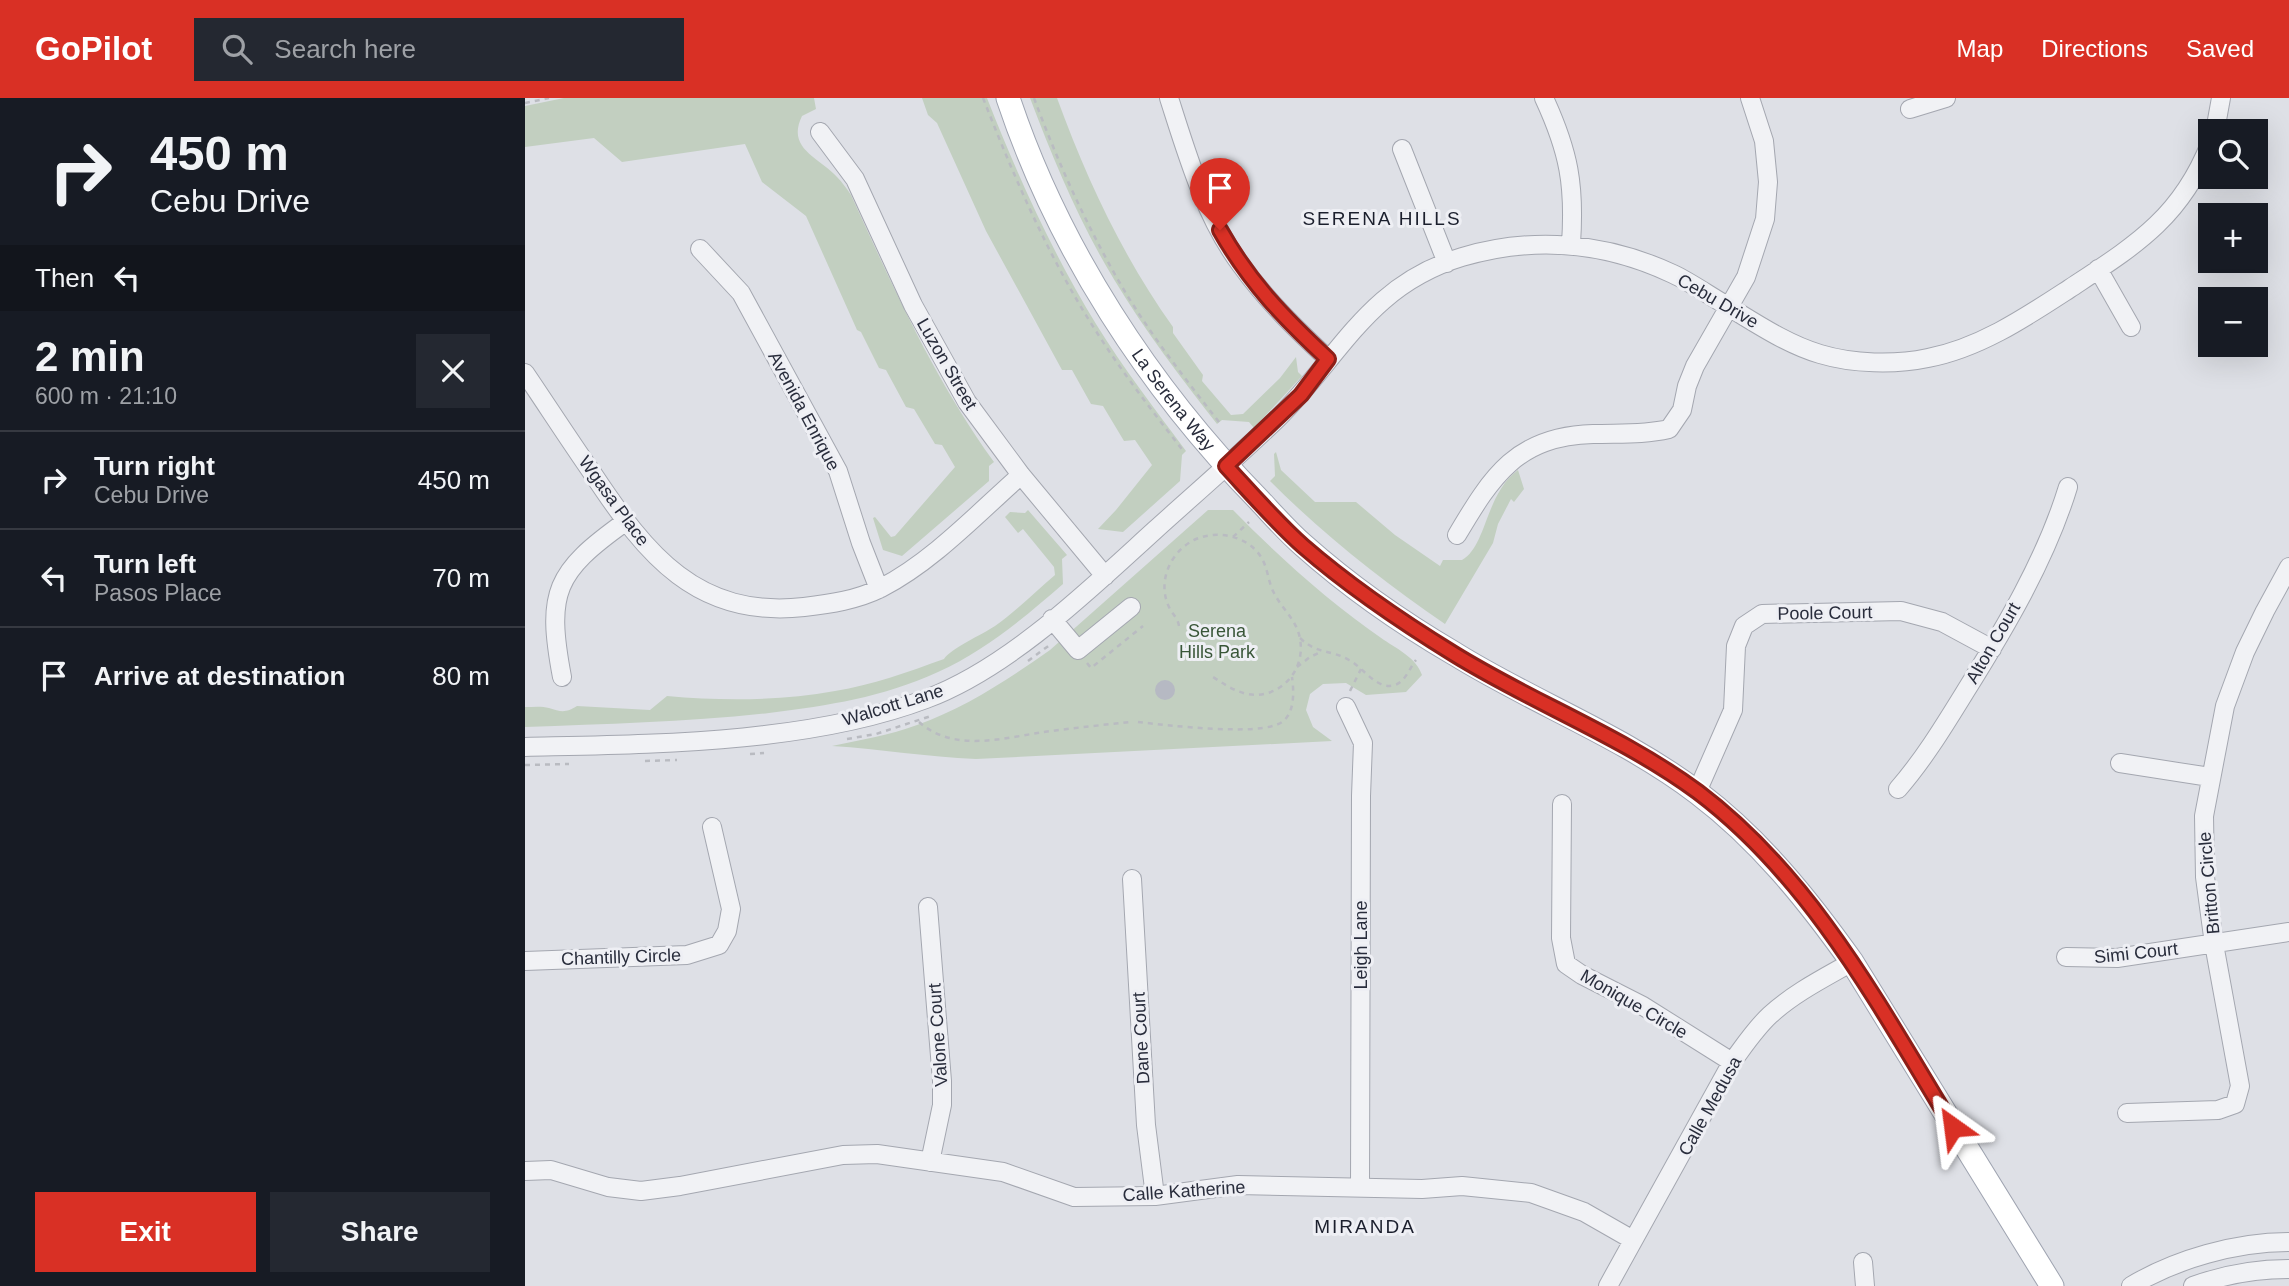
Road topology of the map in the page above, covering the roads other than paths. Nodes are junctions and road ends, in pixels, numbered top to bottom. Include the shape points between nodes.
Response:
1 (1008, 98) edge
2 (1169, 98) edge
3 (1544, 98) edge
4 (1751, 98) edge
5 (1946, 98) edge
6 (2221, 98) edge
7 (1910, 109) dead end
8 (2217, 119) edge
9 (820, 132) dead end
10 (1402, 149) dead end
11 (2198, 173) edge
12 (1571, 244) junction
13 (700, 249) dead end
14 (1447, 263) junction
15 (2098, 269) junction
16 (1729, 307) junction
17 (2131, 327) dead end
18 (1328, 359) junction
19 (525, 373) edge
20 (1226, 466) junction
21 (1021, 475) junction
22 (2068, 487) dead end
23 (625, 522) junction
24 (1457, 535) dead end
25 (2289, 567) edge
26 (1105, 576) junction
27 (879, 589) junction
28 (1131, 607) dead end
29 (1052, 619) junction
30 (1992, 649) junction
31 (562, 677) dead end
32 (1346, 707) road end
33 (525, 747) edge
34 (2120, 763) dead end
35 (2210, 776) junction
36 (1898, 789) dead end
37 (1697, 792) junction
38 (1562, 804) dead end
39 (712, 827) dead end
40 (1132, 879) dead end
41 (928, 907) dead end
42 (2289, 932) edge
43 (2214, 944) junction
44 (2066, 957) dead end
45 (525, 961) edge
46 (1852, 962) junction
47 (1732, 1062) junction
48 (2127, 1113) dead end
49 (930, 1161) junction
50 (525, 1171) edge
51 (1360, 1188) junction
52 (1155, 1196) junction
53 (1633, 1240) junction
54 (2289, 1242) edge
55 (1863, 1262) dead end
56 (2289, 1269) edge
57 (1608, 1286) edge
58 (1865, 1286) edge
59 (2052, 1286) edge
60 (2131, 1286) edge
61 (2193, 1286) edge

1 - 20 main road, La Serena Way via 1035,169 1103,299 1147,369
2 - 18 street via 1201,189 1239,263 1265,298
3 - 12 street via 1562,141 1572,184
4 - 16 street via 1768,182 1765,219 1746,277
5 - 7 street
6 - 8 street
9 - 21 street, Luzon Street via 855,179 942,360
10 - 14 street
11 - 15 street, Cebu Drive via 2162,222
12 - 14 street, Cebu Drive via 1501,248
12 - 16 street, Cebu Drive via 1674,274
13 - 27 street, Avenida Enrique via 741,293 838,471
14 - 18 street, Cebu Drive via 1383,299
15 - 16 street, Cebu Drive via 2001,331 1927,359 1856,361 1820,354
15 - 17 street
16 - 24 street via 1695,366 1682,410 1669,429 1650,434 1552,438 1499,471
18 - 20 street, Cebu Drive via 1301,395
19 - 23 street, Wgasa Place
20 - 26 street, Walcott Lane
20 - 37 main road, La Serena Way via 1303,545 1376,602 1455,654 1624,745
21 - 26 street, Luzon Street
21 - 27 street, Wgasa Place via 929,555
22 - 30 street, Alton Court via 2056,526
23 - 27 street, Wgasa Place via 671,571 727,601 787,609 832,603
23 - 31 street via 576,561 562,583 554,608 554,636
25 - 35 street, Britton Circle via 2250,642 2229,696
26 - 29 street, Walcott Lane
28 - 29 street via 1078,650
29 - 33 street, Walcott Lane via 972,677 927,699 853,720 729,738
30 - 36 street, Alton Court via 1921,762
30 - 37 street, Poole Court via 1941,622 1901,611 1762,614 1744,626 1736,646 1733,710
32 - 51 street, Leigh Lane via 1363,743
34 - 35 street
35 - 43 street, Britton Circle via 2204,816
37 - 46 main road, La Serena Way via 1783,873
38 - 47 street, Monique Circle via 1561,938 1566,964
39 - 45 street, Chantilly Circle via 731,909 719,945 687,955
40 - 52 street, Dane Court via 1146,1125
41 - 49 street, Valone Court via 942,1081 942,1105
42 - 43 street, Simi Court
43 - 44 street, Simi Court via 2117,958
43 - 48 street, Britton Circle via 2240,1086 2235,1104 2218,1110
46 - 47 street, Calle Medusa via 1770,1015
46 - 59 main road, La Serena Way
47 - 53 street, Calle Medusa
49 - 50 street, Calle Katherine via 843,1155 641,1191 608,1187 551,1170
49 - 52 street, Calle Katherine via 1003,1172 1074,1196
51 - 52 street, Calle Katherine via 1238,1185
51 - 53 street, Calle Katherine via 1462,1186 1531,1193 1584,1212
53 - 57 street, Calle Medusa
54 - 60 street via 2232,1249 2187,1261
55 - 58 street
56 - 61 street via 2234,1275

